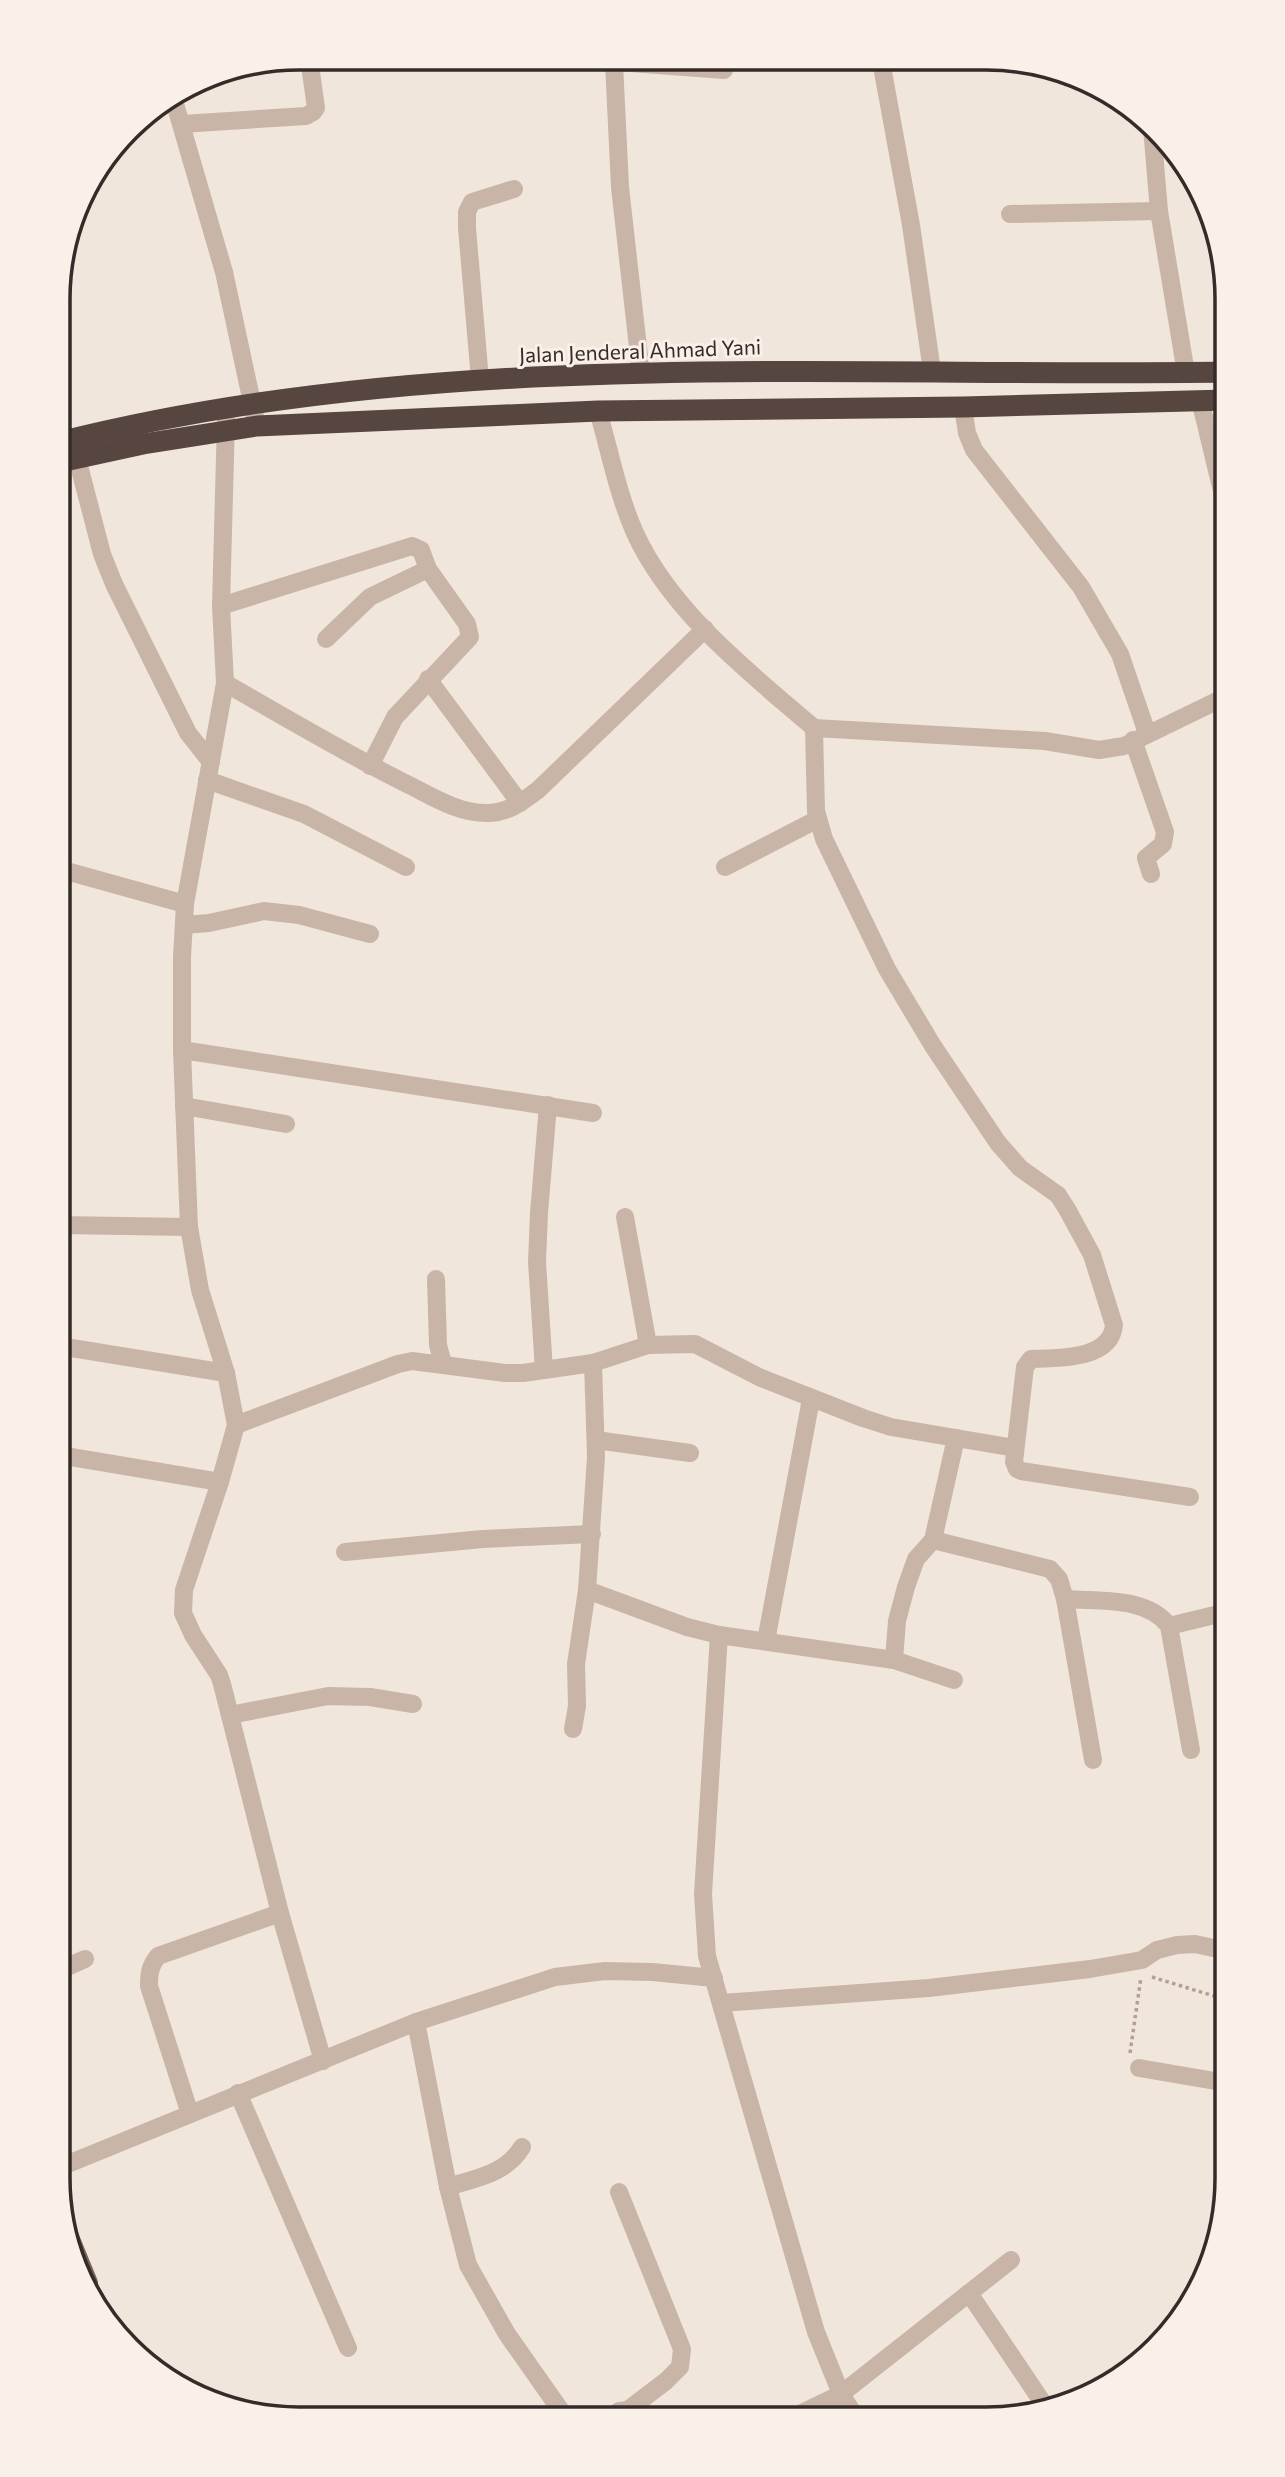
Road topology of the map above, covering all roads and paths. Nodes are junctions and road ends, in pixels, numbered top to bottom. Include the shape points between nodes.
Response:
1 (311, 70) edge
2 (614, 70) edge
3 (710, 70) edge
4 (883, 70) edge
5 (724, 71) dead end
6 (176, 106) edge
7 (182, 124) junction
8 (1153, 143) edge
9 (514, 190) dead end
10 (1159, 211) junction
11 (1010, 214) dead end
12 (932, 371) junction
13 (1215, 372) edge
14 (1186, 373) junction
15 (641, 374) junction
16 (470, 381) junction
17 (1199, 400) junction
18 (1215, 400) edge
19 (253, 402) junction
20 (225, 408) junction
21 (963, 408) junction
22 (598, 411) junction
23 (463, 417) junction
24 (257, 426) junction
25 (228, 432) junction
26 (70, 440) edge
27 (70, 460) edge
28 (1215, 464) edge
29 (70, 466) edge
30 (428, 569) junction
31 (221, 606) junction
32 (705, 629) junction
33 (327, 639) dead end
34 (428, 679) junction
35 (225, 683) junction
36 (1215, 702) edge
37 (814, 728) junction
38 (1140, 737) junction
39 (370, 766) junction
40 (209, 771) junction
41 (520, 803) junction
42 (818, 819) junction
43 (406, 867) dead end
44 (724, 867) dead end
45 (70, 872) edge
46 (1151, 874) dead end
47 (186, 904) junction
48 (184, 925) junction
49 (370, 934) dead end
50 (182, 1050) junction
51 (184, 1105) junction
52 (548, 1105) junction
53 (593, 1113) dead end
54 (286, 1124) dead end
55 (625, 1217) dead end
56 (70, 1224) edge
57 (189, 1227) junction
58 (436, 1279) dead end
59 (648, 1345) junction
60 (70, 1348) edge
61 (593, 1363) junction
62 (443, 1364) junction
63 (544, 1370) junction
64 (226, 1373) junction
65 (811, 1399) junction
66 (236, 1425) junction
67 (956, 1438) junction
68 (596, 1440) junction
69 (1015, 1448) junction
70 (690, 1453) dead end
71 (70, 1457) edge
72 (220, 1482) junction
73 (1190, 1497) dead end
74 (592, 1534) junction
75 (933, 1540) junction
76 (345, 1552) dead end
77 (587, 1590) junction
78 (1065, 1600) junction
79 (1215, 1615) edge
80 (1169, 1626) junction
81 (719, 1635) junction
82 (766, 1641) junction
83 (894, 1660) junction
84 (954, 1680) dead end
85 (413, 1704) dead end
86 (230, 1715) junction
87 (573, 1729) dead end
88 (1191, 1750) dead end
89 (1093, 1760) dead end
90 (280, 1913) junction
91 (1215, 1948) edge
92 (85, 1959) dead end
93 (70, 1966) edge
94 (714, 1978) junction
95 (1215, 1996) edge
96 (721, 2003) junction
97 (416, 2022) junction
98 (323, 2061) junction
99 (1139, 2068) joint
100 (1215, 2081) edge
101 (239, 2093) junction
102 (190, 2114) junction
103 (522, 2147) dead end
104 (70, 2163) edge
105 (448, 2187) junction
106 (619, 2192) dead end
107 (1011, 2260) dead end
108 (970, 2292) junction
109 (348, 2348) dead end
110 (841, 2394) junction
111 (1041, 2400) edge
112 (558, 2407) edge
113 (639, 2407) edge
114 (814, 2407) edge
115 (850, 2407) edge

1 - 7 street via 316,108 306,116
2 - 15 street via 620,187
3 - 5 street
4 - 12 street
6 - 7 street
7 - 19 street
8 - 10 street
9 - 16 street via 472,202 467,212
10 - 11 street
10 - 14 street
12 - 14 highway, Jalan Jenderal Ahmad Yani
12 - 15 highway, Jalan Jenderal Ahmad Yani
13 - 14 highway, Jalan Jenderal Ahmad Yani
15 - 16 highway, Jalan Jenderal Ahmad Yani
16 - 19 highway, Jalan Jenderal Ahmad Yani
16 - 23 highway
17 - 18 highway
17 - 21 highway
17 - 28 street
19 - 20 highway, Jalan Jenderal Ahmad Yani
19 - 24 street
20 - 25 street
20 - 26 highway, Jalan Jenderal Ahmad Yani
21 - 22 highway
21 - 38 street via 974,450 1074,575 1120,654
22 - 23 highway
22 - 32 street via 636,534 661,579
23 - 24 highway
24 - 25 highway
25 - 27 highway
25 - 31 street
29 - 40 street via 114,584
30 - 31 street via 421,550 412,547
30 - 33 street via 370,597
30 - 34 street via 471,633
31 - 35 street
32 - 37 street
32 - 41 street
34 - 39 street via 389,724
34 - 41 street
35 - 39 street
35 - 40 street
36 - 38 street
37 - 38 street via 1045,741 1099,750 1124,746
37 - 42 street
38 - 46 street via 1165,832 1163,844 1146,858
39 - 41 street via 471,812 489,814
40 - 43 street
40 - 47 street
42 - 44 street
42 - 69 street via 887,969 933,1046 998,1143 1020,1168 1058,1195 1103,1287 1113,1334 1086,1354 1031,1359 1025,1367
45 - 47 street
47 - 48 street
48 - 49 street via 264,911 299,915
48 - 50 street
50 - 51 street
50 - 52 street
51 - 54 street
51 - 57 street
52 - 53 street
52 - 63 street via 537,1262
55 - 59 street
56 - 57 street
57 - 64 street via 200,1290
58 - 62 street
59 - 61 street
59 - 65 street via 695,1344
60 - 64 street
61 - 63 street
61 - 68 street
62 - 63 street via 505,1373
62 - 66 street via 398,1364
64 - 66 street
65 - 67 street via 891,1427
65 - 82 street
66 - 72 street
67 - 69 street
67 - 75 street
68 - 70 street
68 - 74 street
69 - 73 street via 1014,1462 1021,1471
71 - 72 street
72 - 86 street via 184,1590 184,1613 219,1675
74 - 76 street
74 - 77 street
75 - 78 street via 1050,1569
75 - 83 street via 916,1559 906,1587
77 - 81 street
77 - 87 street via 576,1664
78 - 80 street via 1138,1606 1162,1617
78 - 89 street
79 - 80 street
80 - 88 street
81 - 82 street
81 - 94 street via 703,1894 707,1956
82 - 83 street
83 - 84 street
85 - 86 street via 328,1696
86 - 90 street
90 - 98 street
90 - 102 street via 159,1956 152,1964 149,1986
91 - 96 street via 1177,1945 1142,1960 929,1988
92 - 93 street
94 - 96 street
94 - 97 street via 605,1971 555,1977
95 - 99 path via 1141,1974 1130,2052 1132,2064
96 - 110 street via 816,2332
97 - 98 street
97 - 105 street
98 - 101 street
99 - 100 street
101 - 102 street
101 - 109 street
102 - 104 street
103 - 105 street via 502,2169
105 - 112 street via 475,2281
106 - 113 street via 681,2349 680,2367
107 - 108 street
108 - 110 street
108 - 111 street
110 - 114 street
110 - 115 street

